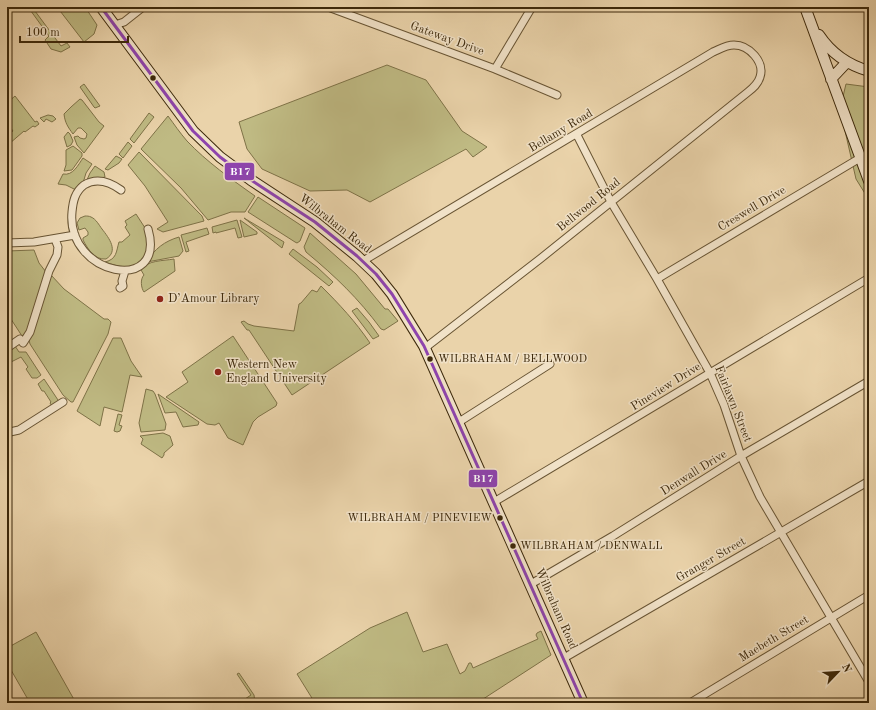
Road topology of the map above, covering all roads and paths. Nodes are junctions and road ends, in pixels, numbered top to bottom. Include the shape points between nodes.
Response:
1 (101, 7) edge
2 (143, 7) edge
3 (328, 7) edge
4 (532, 7) edge
5 (805, 7) edge
6 (811, 23) junction
7 (115, 26) junction
8 (847, 62) junction
9 (495, 69) junction
10 (869, 71) edge
11 (760, 74) joint
12 (831, 79) junction
13 (557, 95) dead end
14 (576, 135) junction
15 (860, 158) junction
16 (869, 181) edge
17 (121, 190) dead end
18 (611, 202) junction
19 (148, 230) dead end
20 (75, 236) junction
21 (55, 239) junction
22 (7, 243) edge
23 (363, 262) junction
24 (125, 270) junction
25 (869, 278) edge
26 (657, 279) junction
27 (120, 288) dead end
28 (7, 348) edge
29 (425, 348) junction
30 (550, 364) dead end
31 (710, 373) junction
32 (869, 381) edge
33 (62, 402) dead end
34 (459, 422) junction
35 (7, 428) edge
36 (741, 456) junction
37 (869, 481) edge
38 (494, 502) junction
39 (781, 532) junction
40 (531, 584) junction
41 (869, 594) edge
42 (830, 618) junction
43 (564, 658) junction
44 (869, 682) edge
45 (583, 703) edge
46 (690, 703) edge

1 - 7 main road, Wilbraham Road
2 - 7 street
3 - 9 street, Gateway Drive
4 - 9 street
5 - 6 main road
6 - 8 main road via 828,46
6 - 12 main road
7 - 23 main road, Wilbraham Road via 183,118 214,152 315,222
8 - 10 main road
8 - 12 main road
9 - 13 street, Gateway Drive
11 - 14 street, Bellamy Road via 757,60 750,51 738,45 723,47
11 - 18 street, Bellwood Road via 758,81 748,92
12 - 15 main road
14 - 18 street, Fairlawn Street
14 - 23 street, Bellamy Road
15 - 16 main road
15 - 26 street, Creswell Drive
17 - 20 street via 103,181 91,182 82,188 73,202
18 - 26 street, Fairlawn Street
18 - 29 street, Bellwood Road
19 - 24 street via 151,242 148,256 141,265
20 - 21 street
20 - 24 street via 84,250 97,262 106,267
21 - 22 street
21 - 28 street via 57,255 49,271 30,332 21,341
23 - 29 main road, Wilbraham Road via 396,300
24 - 27 street via 123,286
25 - 31 street, Pineview Drive
26 - 31 street, Fairlawn Street
29 - 34 main road, Wilbraham Road
30 - 34 street
31 - 36 street, Fairlawn Street
31 - 38 street, Pineview Drive
32 - 36 street, Denwall Drive
33 - 35 street via 18,430 10,432
34 - 38 main road, Wilbraham Road
36 - 39 street, Fairlawn Street via 760,497
36 - 40 street, Denwall Drive
37 - 39 street, Granger Street
38 - 40 main road, Wilbraham Road
39 - 42 street, Fairlawn Street
39 - 43 street, Granger Street
40 - 43 main road, Wilbraham Road
41 - 42 street, Maebeth Street
42 - 44 street, Fairlawn Street
42 - 46 street, Maebeth Street
43 - 45 main road, Wilbraham Road

